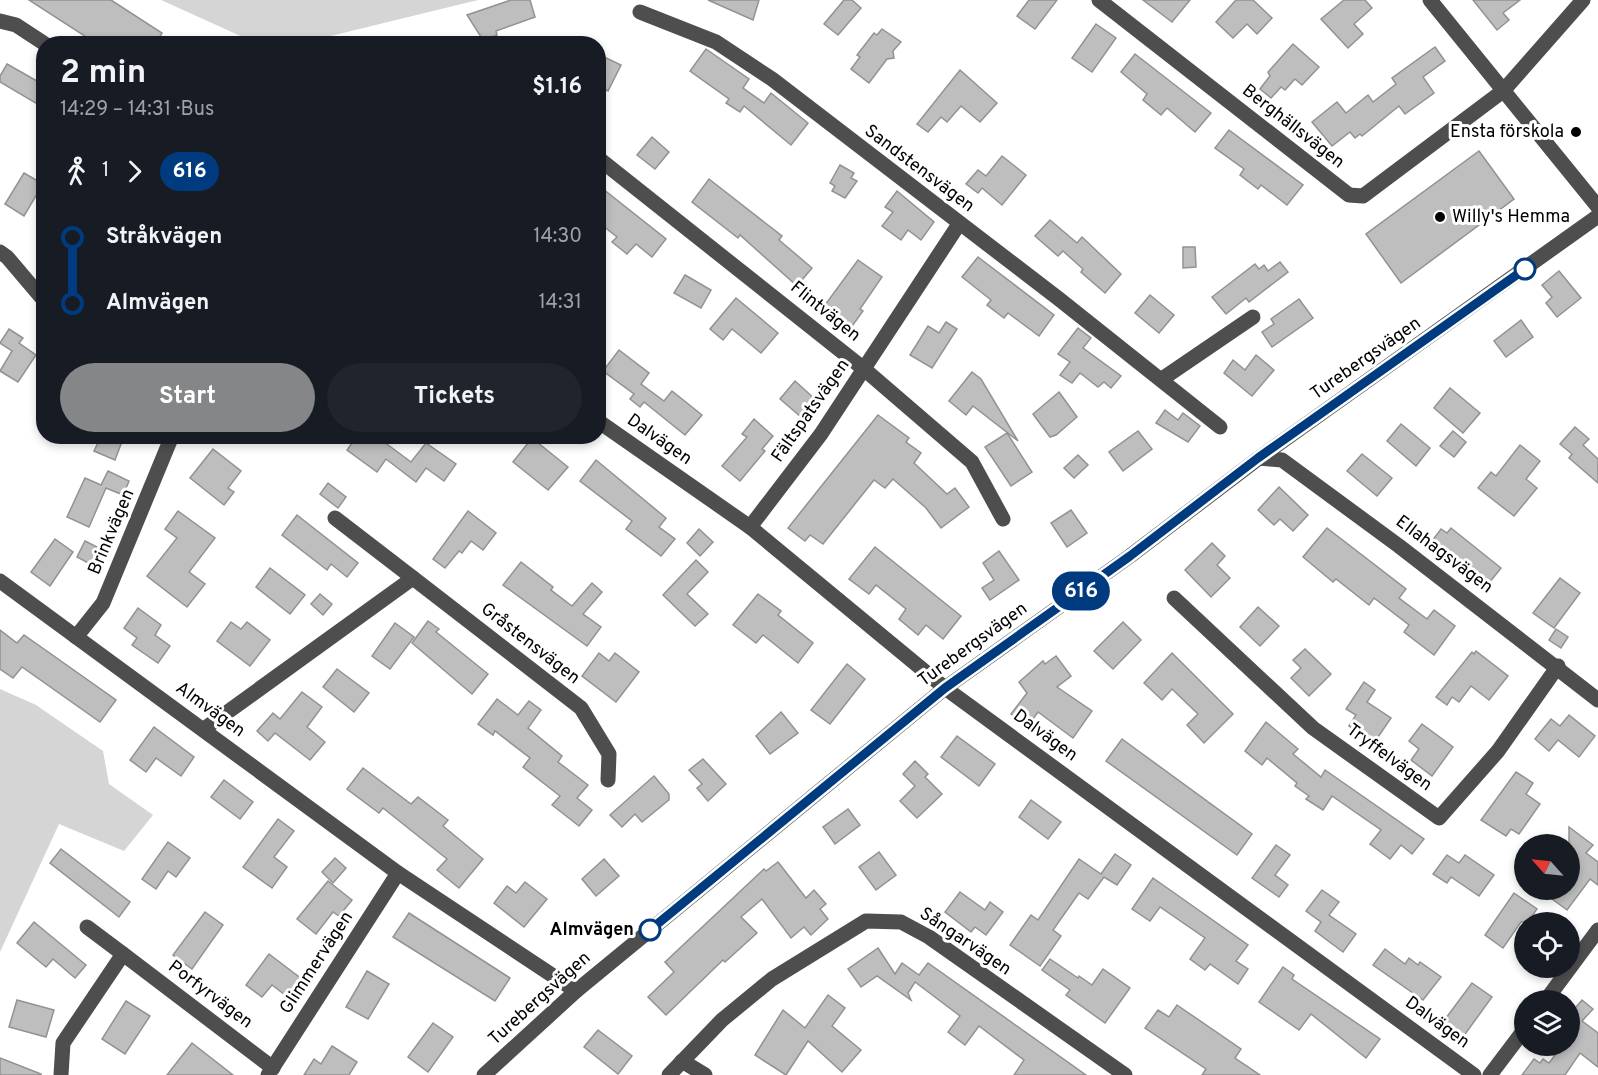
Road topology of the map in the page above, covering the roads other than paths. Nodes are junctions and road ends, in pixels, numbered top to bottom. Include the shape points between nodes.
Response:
1 (1099, 0) edge
2 (1430, 0) edge
3 (1583, 0) edge
4 (640, 12) dead end
5 (0, 21) edge
6 (36, 38) edge
7 (1503, 91) junction
8 (606, 164) edge
9 (1598, 207) edge
10 (1598, 216) edge
11 (959, 224) junction
12 (0, 252) edge
13 (36, 291) edge
14 (1253, 317) dead end
15 (864, 369) junction
16 (1162, 379) junction
17 (606, 427) edge
18 (1220, 427) dead end
19 (169, 444) edge
20 (1258, 458) junction
21 (335, 518) dead end
22 (1003, 519) dead end
23 (750, 527) junction
24 (413, 578) junction
25 (0, 581) edge
26 (1174, 598) dead end
27 (76, 637) junction
28 (1558, 666) junction
29 (945, 688) junction
30 (1598, 700) edge
31 (204, 729) junction
32 (608, 780) dead end
33 (398, 873) junction
34 (87, 927) dead end
35 (1598, 930) edge
36 (123, 954) junction
37 (1553, 990) edge
38 (576, 991) junction
39 (1514, 1043) edge
40 (682, 1061) junction
41 (271, 1071) edge
42 (62, 1075) edge
43 (484, 1075) edge
44 (669, 1075) edge
45 (705, 1075) edge
46 (1125, 1075) edge
47 (1474, 1075) edge
48 (1490, 1075) edge

1 - 7 street, Berghällsvägen via 1349,195 1363,196
2 - 7 street
3 - 7 street, Berghällsvägen
4 - 11 street, Sandstensvägen via 679,25 726,48
5 - 6 street via 16,25
7 - 9 street
8 - 15 street, Flintvägen
10 - 20 street, Turebergsvägen
11 - 15 street, Fältspatsvägen
11 - 16 street, Sandstensvägen
12 - 13 street
14 - 16 street
15 - 22 street, Flintvägen via 972,462
15 - 23 street, Fältspatsvägen via 821,434
16 - 18 street, Sandstensvägen
17 - 23 street, Dalvägen
19 - 27 street, Brinkvägen via 103,603
20 - 28 street, Ellahagsvägen via 1282,460
20 - 29 street, Turebergsvägen via 1130,556
21 - 24 street, Gråstensvägen
23 - 29 street, Dalvägen
24 - 31 street
24 - 32 street, Gråstensvägen via 581,708 609,754
25 - 27 street, Almvägen
26 - 28 street, Tryffelvägen via 1313,728 1439,818 1498,751
27 - 31 street, Almvägen
28 - 30 street, Ellahagsvägen
29 - 38 street, Turebergsvägen
29 - 47 street, Dalvägen
31 - 33 street, Almvägen
33 - 38 street, Almvägen
33 - 41 street, Glimmervägen
34 - 36 street, Porfyrvägen
35 - 37 street
36 - 41 street, Porfyrvägen
36 - 42 street via 63,1043
38 - 43 street, Turebergsvägen
39 - 48 street
40 - 44 street, Sångarvägen
40 - 45 street
40 - 46 street, Sångarvägen via 722,1020 772,980 866,921 901,922 929,937

